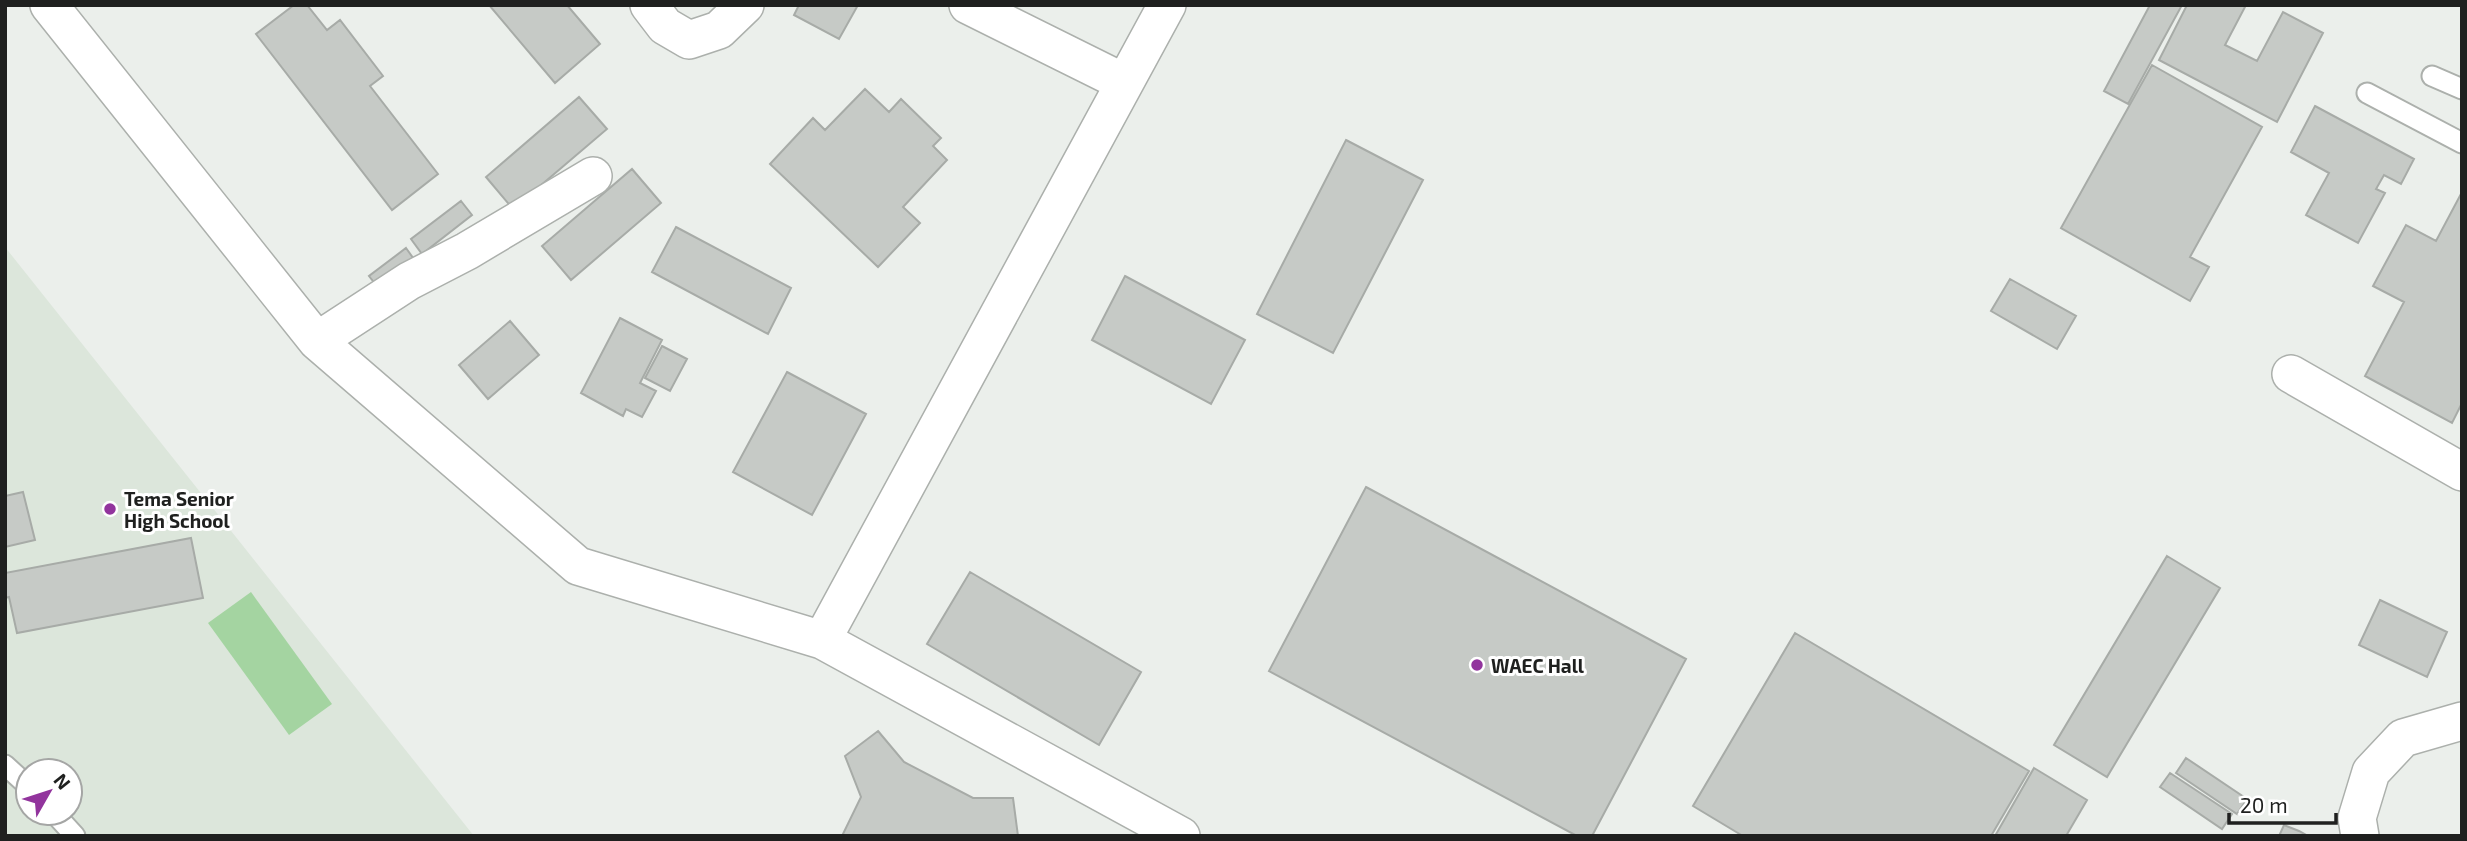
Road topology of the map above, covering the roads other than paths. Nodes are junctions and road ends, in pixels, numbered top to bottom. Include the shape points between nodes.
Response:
1 (49, 5) edge
2 (649, 5) edge
3 (745, 5) edge
4 (968, 5) edge
5 (1167, 5) edge
6 (2432, 76) dead end
7 (1123, 82) junction
8 (2462, 89) edge
9 (2367, 93) dead end
10 (2462, 143) edge
11 (593, 176) dead end
12 (317, 341) junction
13 (2291, 374) dead end
14 (2462, 471) edge
15 (822, 640) junction
16 (2462, 722) edge
17 (1181, 836) edge
18 (2360, 836) edge

1 - 12 street
2 - 3 street via 666,26 690,40 719,30
4 - 7 street
5 - 7 street
6 - 8 lane
7 - 15 street
9 - 10 lane
11 - 12 street via 409,281
12 - 15 street via 578,566
13 - 14 street
15 - 17 street
16 - 18 street via 2403,738 2371,772 2357,818

